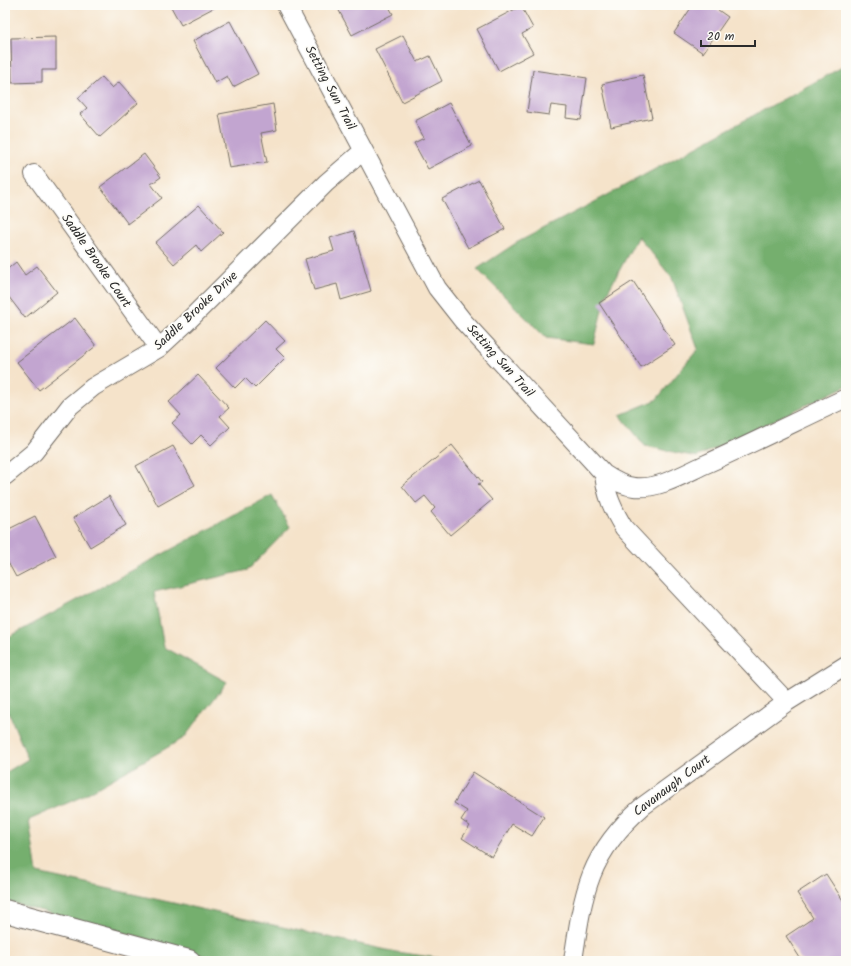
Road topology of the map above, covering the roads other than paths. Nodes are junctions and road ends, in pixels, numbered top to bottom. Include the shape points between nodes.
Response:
1 (286, 5) edge
2 (363, 151) junction
3 (34, 174) dead end
4 (159, 348) junction
5 (846, 398) edge
6 (604, 474) junction
7 (5, 476) edge
8 (846, 665) edge
9 (787, 702) junction
10 (5, 911) edge
11 (189, 961) edge
12 (573, 961) edge

1 - 2 street, Setting Sun Trail
2 - 4 street, Saddle Brooke Drive via 326,183
2 - 6 street, Setting Sun Trail via 437,288 463,321
3 - 4 street, Saddle Brooke Court
4 - 7 street, Saddle Brooke Drive via 92,387 70,406 34,452
5 - 6 street, Setting Sun Trail via 666,482 647,487 634,487
6 - 9 street via 605,490 612,509 624,528
8 - 9 street, Cavanaugh Court
9 - 12 street, Cavanaugh Court via 643,806 609,841 586,889
10 - 11 main road

